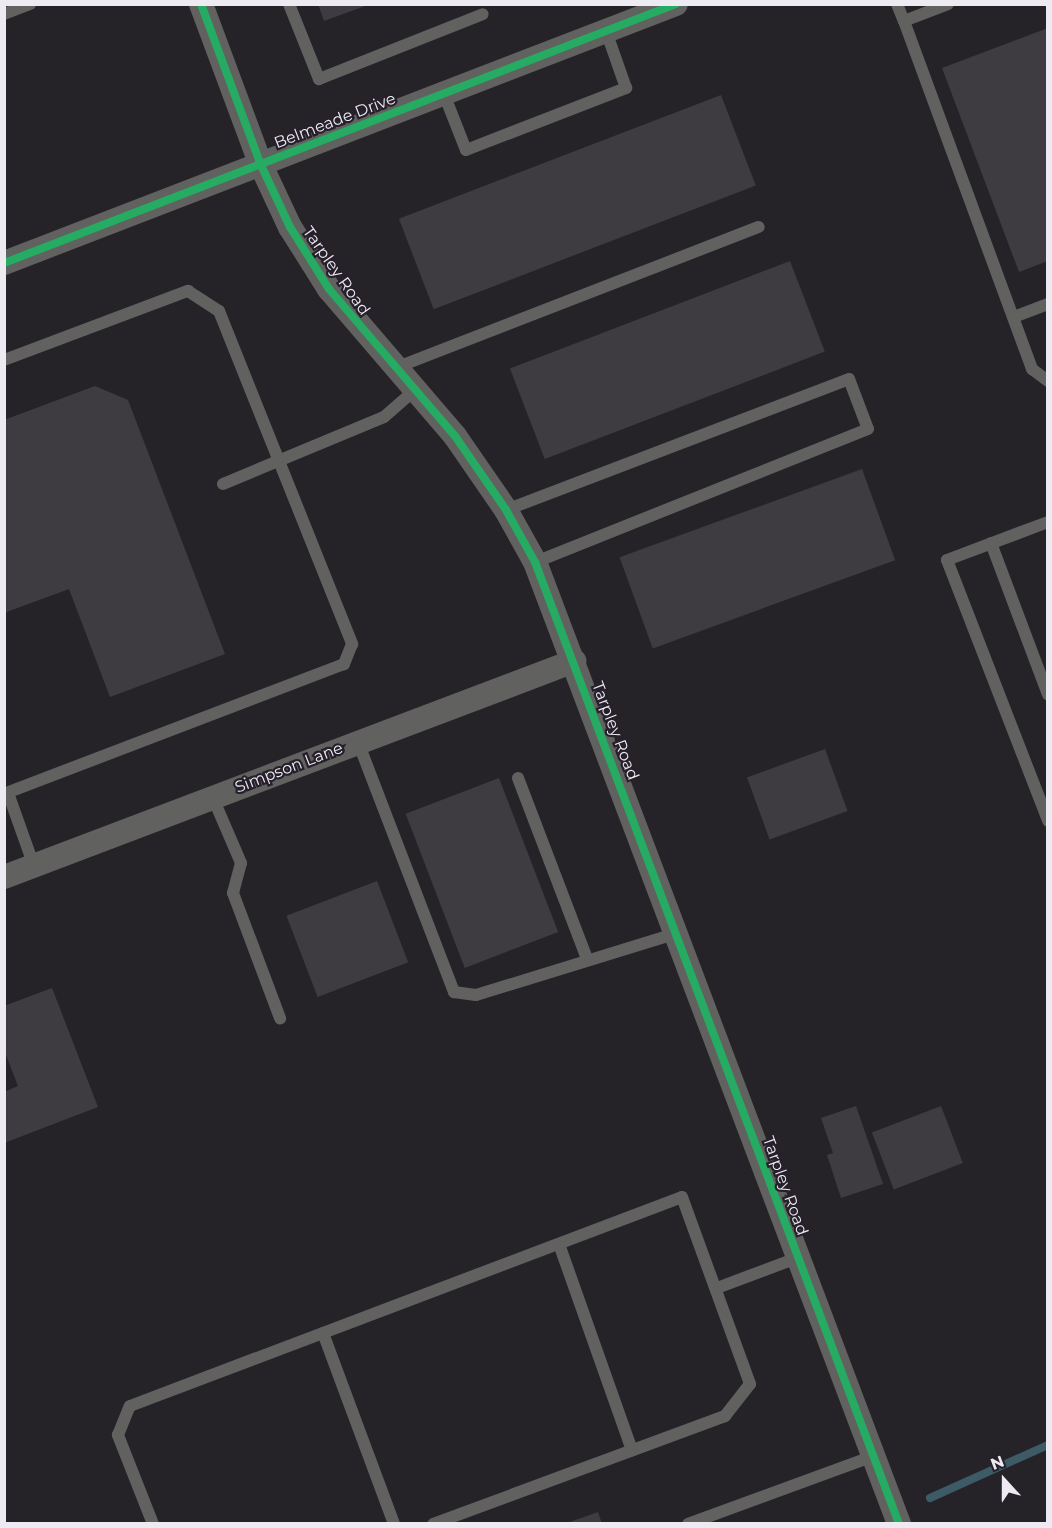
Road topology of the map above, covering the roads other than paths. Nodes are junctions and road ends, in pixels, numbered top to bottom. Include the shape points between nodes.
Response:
1 (30, 4) edge
2 (201, 4) edge
3 (289, 4) edge
4 (676, 4) edge
5 (897, 4) edge
6 (948, 4) edge
7 (4, 14) edge
8 (483, 14) dead end
9 (904, 21) junction
10 (606, 31) junction
11 (444, 94) junction
12 (260, 163) junction
13 (759, 227) dead end
14 (4, 263) edge
15 (1047, 304) edge
16 (1014, 317) junction
17 (4, 360) edge
18 (394, 368) junction
19 (1047, 381) edge
20 (415, 390) junction
21 (280, 462) junction
22 (223, 484) dead end
23 (506, 510) junction
24 (1047, 522) edge
25 (991, 543) junction
26 (535, 562) junction
27 (574, 661) junction
28 (1042, 666) edge
29 (1047, 695) edge
30 (358, 742) junction
31 (518, 778) dead end
32 (6, 793) edge
33 (213, 798) junction
34 (1047, 821) edge
35 (34, 866) junction
36 (4, 877) edge
37 (677, 933) junction
38 (587, 959) junction
39 (280, 1018) dead end
40 (559, 1244) junction
41 (797, 1258) junction
42 (717, 1288) junction
43 (323, 1333) junction
44 (632, 1450) junction
45 (874, 1456) junction
46 (153, 1524) edge
47 (394, 1524) edge
48 (434, 1524) edge
49 (688, 1524) edge
50 (899, 1524) edge

1 - 7 lane
2 - 12 street, Tarpley Road
3 - 8 lane via 320,79
4 - 10 street, Belmeade Drive
5 - 9 lane
6 - 9 lane
9 - 16 lane
10 - 11 street, Belmeade Drive
10 - 11 lane via 626,88 466,150
11 - 12 street, Belmeade Drive
12 - 14 street, Belmeade Drive
12 - 18 street, Tarpley Road via 290,227 329,289
13 - 18 lane
15 - 16 lane
16 - 19 lane via 1032,369
17 - 21 lane via 188,291 219,311
18 - 20 street, Tarpley Road
20 - 21 lane via 384,417
20 - 23 street, Tarpley Road via 455,436
21 - 22 lane
21 - 32 lane via 352,644 344,664
23 - 26 street, Tarpley Road
23 - 26 lane via 849,380 868,429
24 - 25 lane
25 - 28 lane
25 - 34 lane via 947,560
26 - 27 street, Tarpley Road
27 - 30 street, Simpson Lane
27 - 37 street, Tarpley Road
28 - 29 lane
30 - 33 street, Simpson Lane
30 - 38 lane via 454,992 476,995
31 - 38 lane
32 - 35 lane
33 - 35 street, Simpson Lane
33 - 39 lane via 241,863 233,893
35 - 36 street, Simpson Lane
37 - 38 lane via 634,949
37 - 41 street, Tarpley Road
40 - 42 lane via 682,1197
40 - 43 lane
40 - 44 lane
41 - 42 lane
41 - 45 street, Tarpley Road
42 - 44 lane via 750,1384 725,1416
43 - 46 lane via 130,1406 118,1435
43 - 47 lane
44 - 48 lane
45 - 49 lane
45 - 50 street, Tarpley Road

